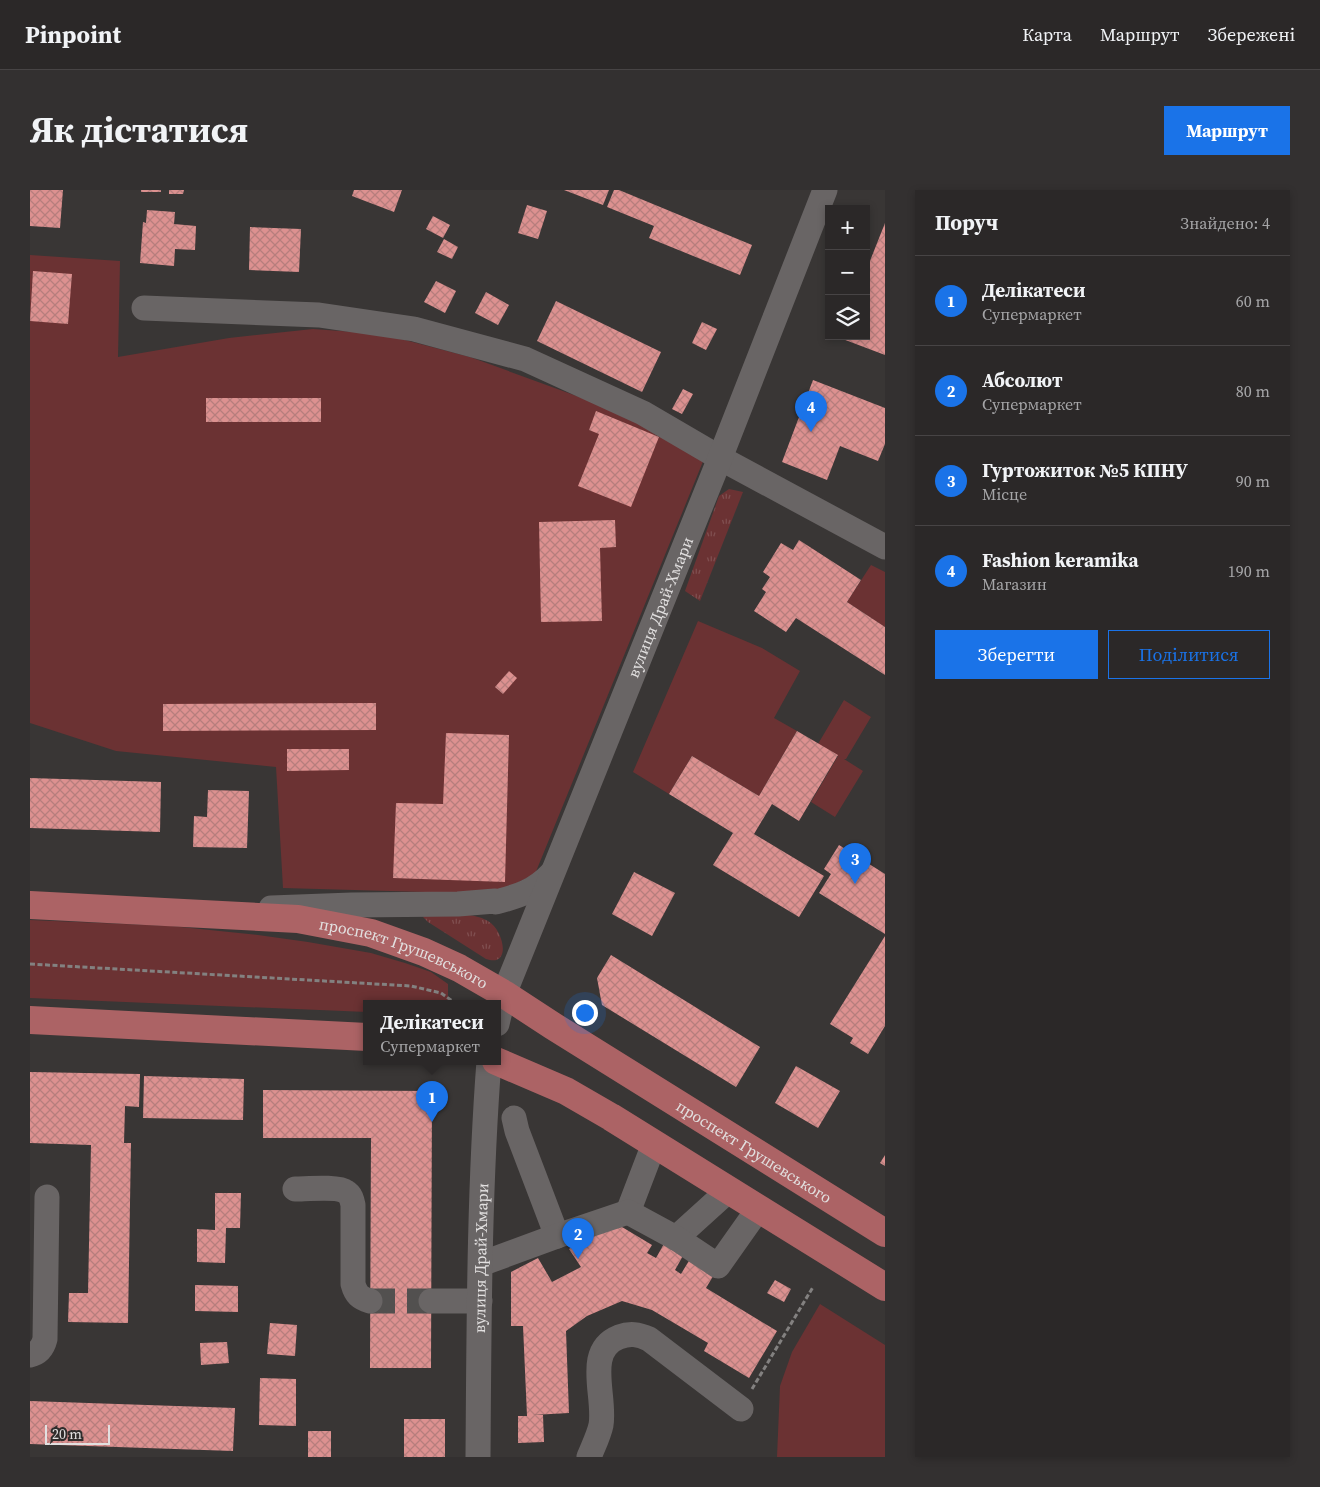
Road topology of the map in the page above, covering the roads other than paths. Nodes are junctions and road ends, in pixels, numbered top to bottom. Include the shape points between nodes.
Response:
1 (825, 190) edge
2 (144, 308) dead end
3 (720, 458) junction
4 (885, 547) edge
5 (554, 871) junction
6 (30, 905) edge
7 (188, 913) junction
8 (504, 994) junction
9 (501, 1007) edge
10 (30, 1020) edge
11 (363, 1037) edge
12 (501, 1063) edge
13 (489, 1065) edge
14 (514, 1118) dead end
15 (654, 1144) junction
16 (294, 1189) dead end
17 (729, 1190) junction
18 (47, 1197) dead end
19 (759, 1208) junction
20 (628, 1212) junction
21 (885, 1233) edge
22 (557, 1236) junction
23 (676, 1238) junction
24 (481, 1264) junction
25 (885, 1287) edge
26 (370, 1300) tunnel mouth
27 (432, 1301) tunnel mouth
28 (480, 1301) junction
29 (30, 1355) edge
30 (741, 1409) road end
31 (478, 1457) edge
32 (589, 1457) edge

1 - 3 street, вулиця Драй-Хмари
2 - 3 street via 319,315 414,329 525,359 643,413
3 - 4 street
3 - 5 street, вулиця Драй-Хмари
5 - 7 street via 523,894 496,902 334,905
5 - 8 street, вулиця Драй-Хмари
6 - 7 main road, проспект Грушевського
7 - 8 main road, проспект Грушевського via 298,919 371,932 451,964
8 - 9 street, вулиця Драй-Хмари
8 - 21 main road, проспект Грушевського
10 - 11 main road
12 - 15 main road via 566,1091
13 - 24 street, вулиця Драй-Хмари
14 - 22 street
15 - 17 main road
15 - 20 street
16 - 26 street via 337,1189 352,1197 353,1284 361,1298
17 - 19 main road
17 - 23 street
18 - 29 street via 45,1339 40,1350
19 - 23 street via 718,1266
19 - 25 main road
20 - 22 street
20 - 23 street
22 - 24 street
24 - 28 street, вулиця Драй-Хмари
27 - 28 street
28 - 31 street, вулиця Драй-Хмари
30 - 32 street via 649,1339 641,1335 623,1336 606,1344 601,1353 602,1423

